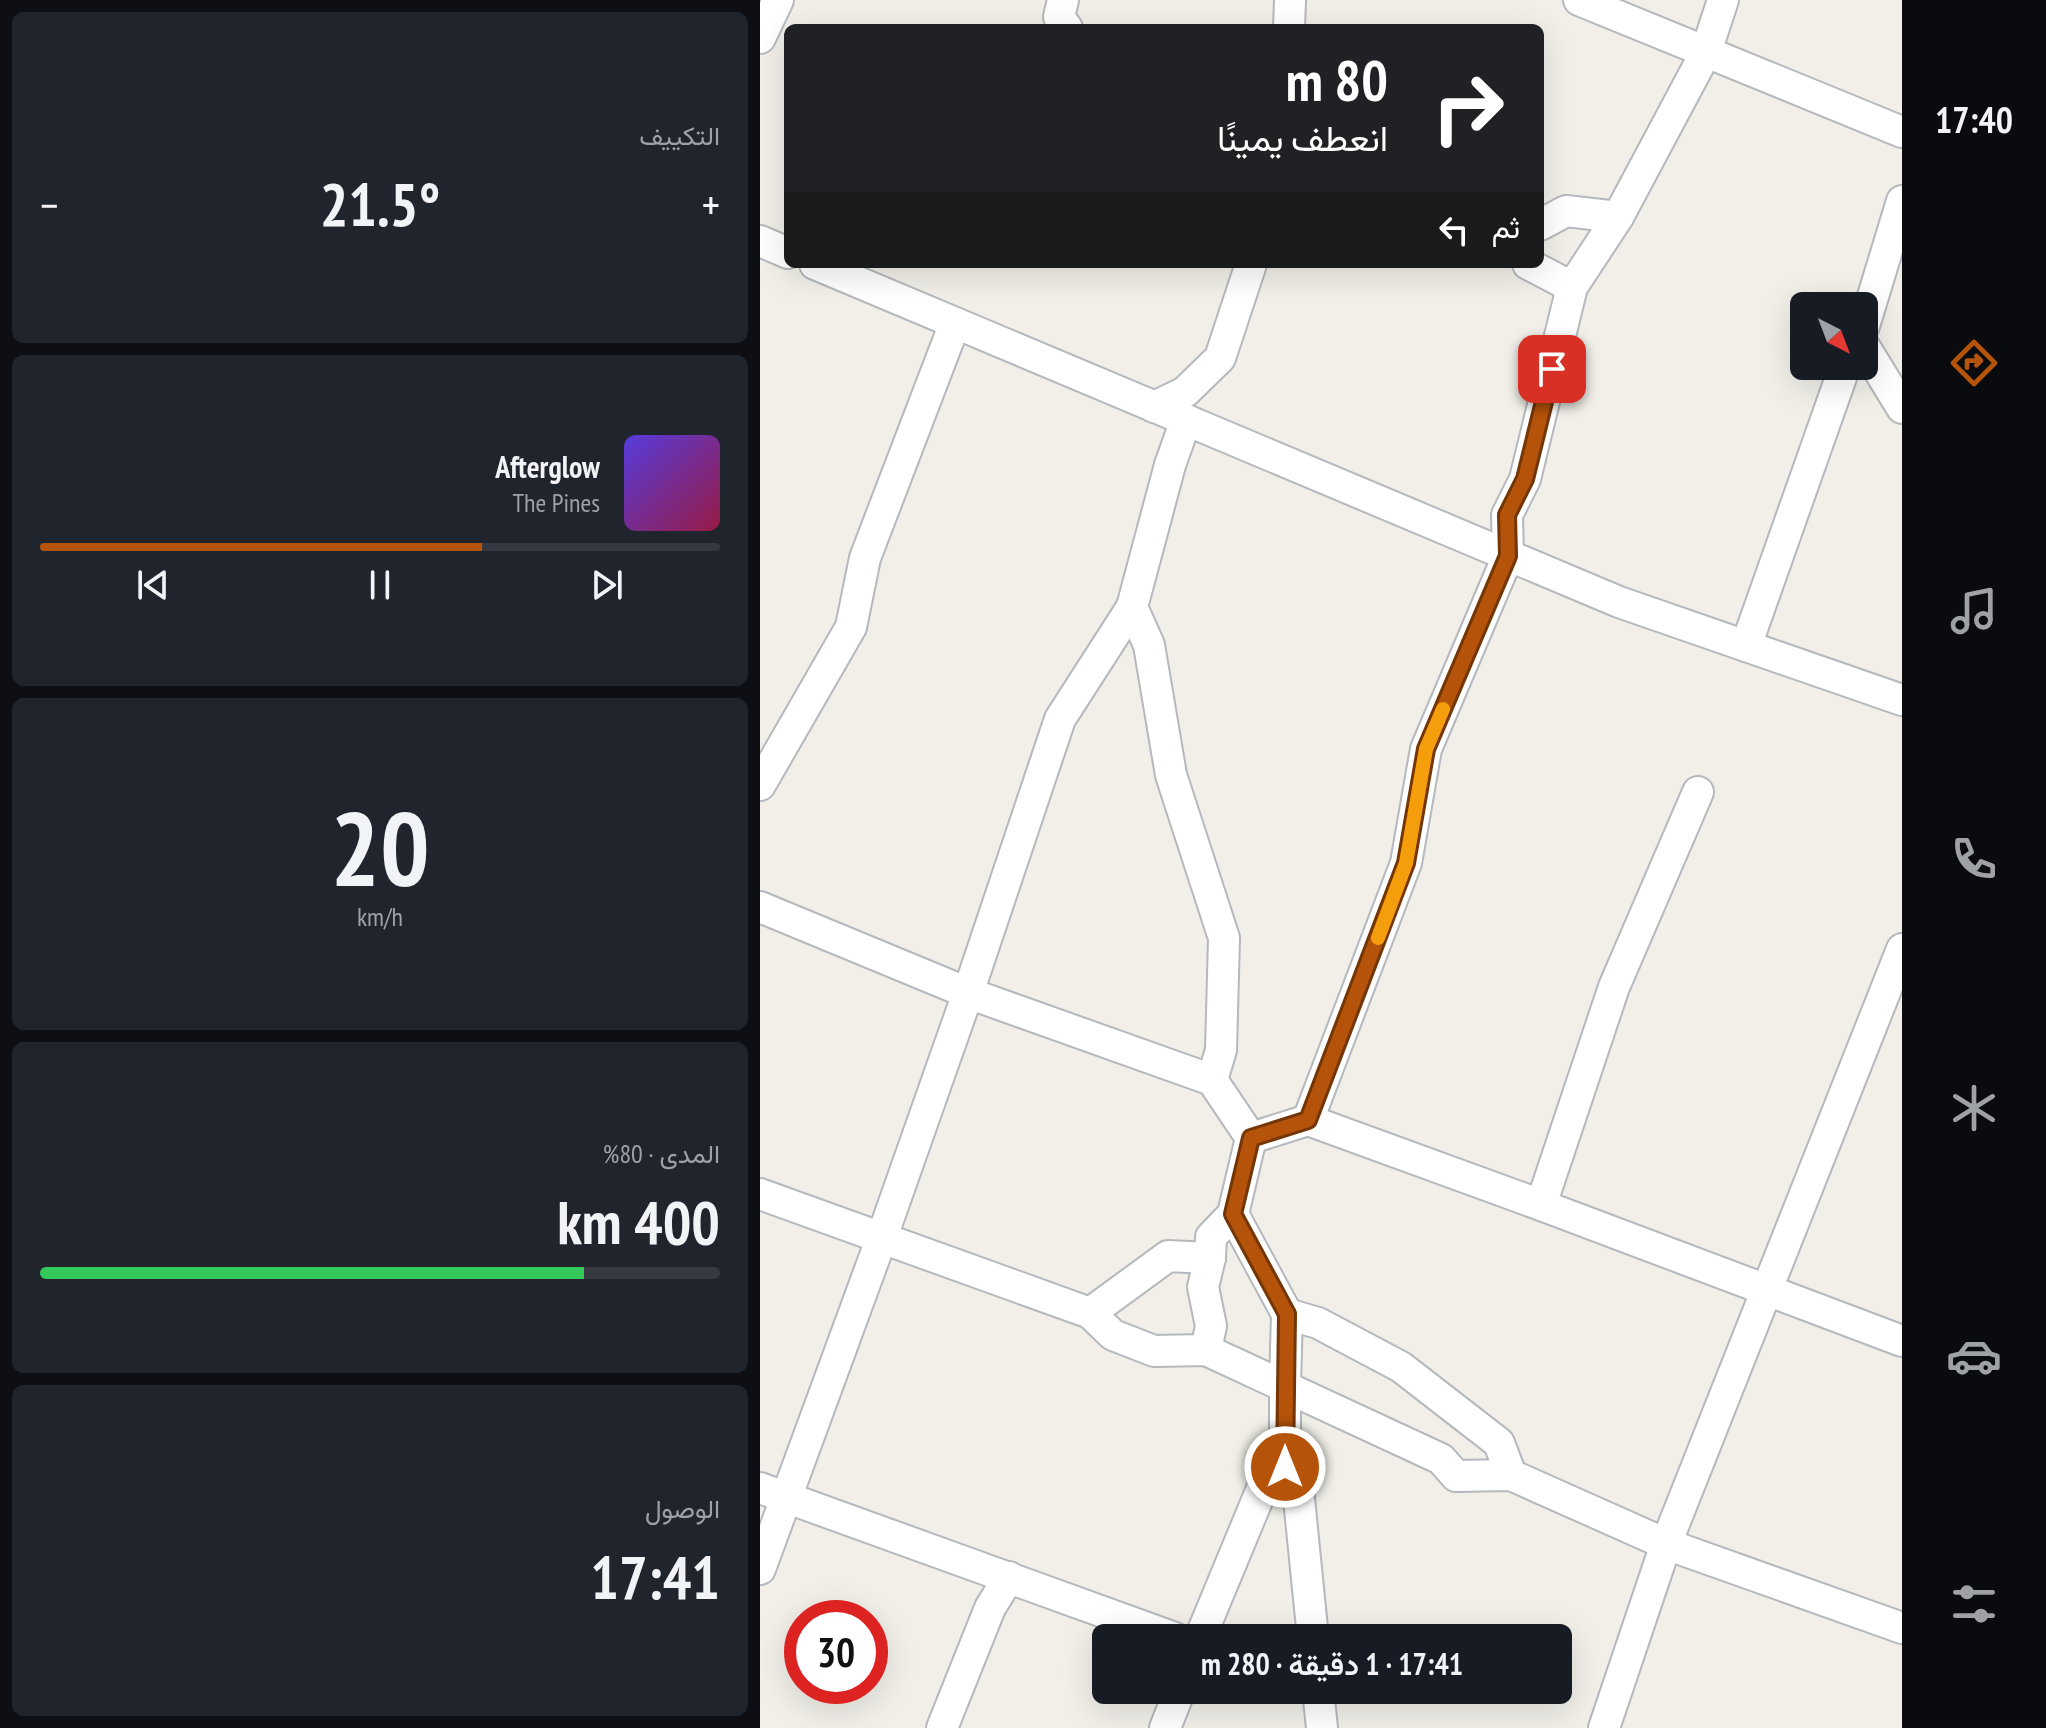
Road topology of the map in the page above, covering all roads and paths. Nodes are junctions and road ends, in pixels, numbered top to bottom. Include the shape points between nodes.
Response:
1 (778, 0) edge
2 (1063, 0) edge
3 (1290, 0) edge
4 (1579, 0) edge
5 (1723, 0) edge
6 (1064, 24) edge
7 (1289, 24) edge
8 (760, 38) edge
9 (1706, 52) junction
10 (1902, 132) edge
11 (1902, 201) edge
12 (1618, 217) junction
13 (1544, 223) edge
14 (760, 241) edge
15 (784, 251) edge
16 (824, 268) edge
17 (1250, 268) edge
18 (1536, 268) edge
19 (1572, 287) junction
20 (1874, 292) edge
21 (955, 323) junction
22 (1878, 369) edge
23 (1840, 380) edge
24 (1154, 407) junction
25 (1902, 408) edge
26 (1186, 420) junction
27 (1508, 556) junction
28 (1132, 607) junction
29 (1746, 646) junction
30 (1902, 700) edge
31 (760, 785) edge
32 (1698, 792) dead end
33 (760, 907) edge
34 (1902, 949) edge
35 (968, 993) junction
36 (1212, 1080) junction
37 (1308, 1120) junction
38 (1251, 1138) junction
39 (760, 1194) edge
40 (1541, 1205) junction
41 (1233, 1214) junction
42 (882, 1237) junction
43 (1210, 1258) junction
44 (1766, 1289) junction
45 (1090, 1313) junction
46 (1287, 1314) junction
47 (1902, 1341) edge
48 (1206, 1350) junction
49 (1285, 1385) junction
50 (1285, 1467) junction
51 (1511, 1475) junction
52 (773, 1492) edge
53 (1666, 1544) junction
54 (760, 1569) edge
55 (1009, 1577) junction
56 (1137, 1624) edge
57 (1206, 1624) edge
58 (1312, 1624) edge
59 (1902, 1628) edge
60 (1174, 1704) edge
61 (1318, 1704) edge
62 (942, 1728) edge
63 (1165, 1728) edge
64 (1322, 1728) edge
65 (1604, 1728) edge

1 - 8 street
2 - 6 street via 1059,17
3 - 7 street
4 - 9 street
5 - 9 street
9 - 10 street
9 - 12 street
11 - 20 street
12 - 13 street via 1566,211
12 - 19 street
14 - 15 street
16 - 21 street
17 - 24 street via 1220,358 1185,392
18 - 19 street
19 - 27 street via 1525,479 1507,515
21 - 24 street
21 - 31 street via 865,558 851,627
22 - 25 street
23 - 29 street
24 - 26 street
26 - 27 street
26 - 28 street
27 - 29 street
27 - 37 street via 1426,749 1406,863
28 - 35 street via 1060,719
28 - 36 street via 1149,645 1171,775 1224,938 1221,1050
29 - 30 street
32 - 40 street via 1614,987
33 - 35 street
34 - 44 street
35 - 36 street
35 - 42 street
36 - 38 street
37 - 38 street
37 - 40 street
38 - 41 street
39 - 42 street
40 - 44 street
41 - 43 street via 1211,1237
41 - 46 street
42 - 45 street
42 - 52 street
43 - 45 street via 1168,1256
43 - 48 street via 1203,1287 1211,1326
44 - 47 street
44 - 53 street
45 - 48 street via 1113,1335 1154,1351
46 - 49 street
46 - 51 street via 1318,1323 1401,1367 1499,1443
48 - 49 street
49 - 50 street
49 - 51 street via 1441,1459 1456,1476
50 - 57 street via 1266,1479
50 - 58 street via 1298,1489
51 - 53 street
52 - 54 street
52 - 55 street
53 - 59 street
53 - 65 street
55 - 56 street
55 - 62 street via 990,1608
60 - 63 street
61 - 64 street

